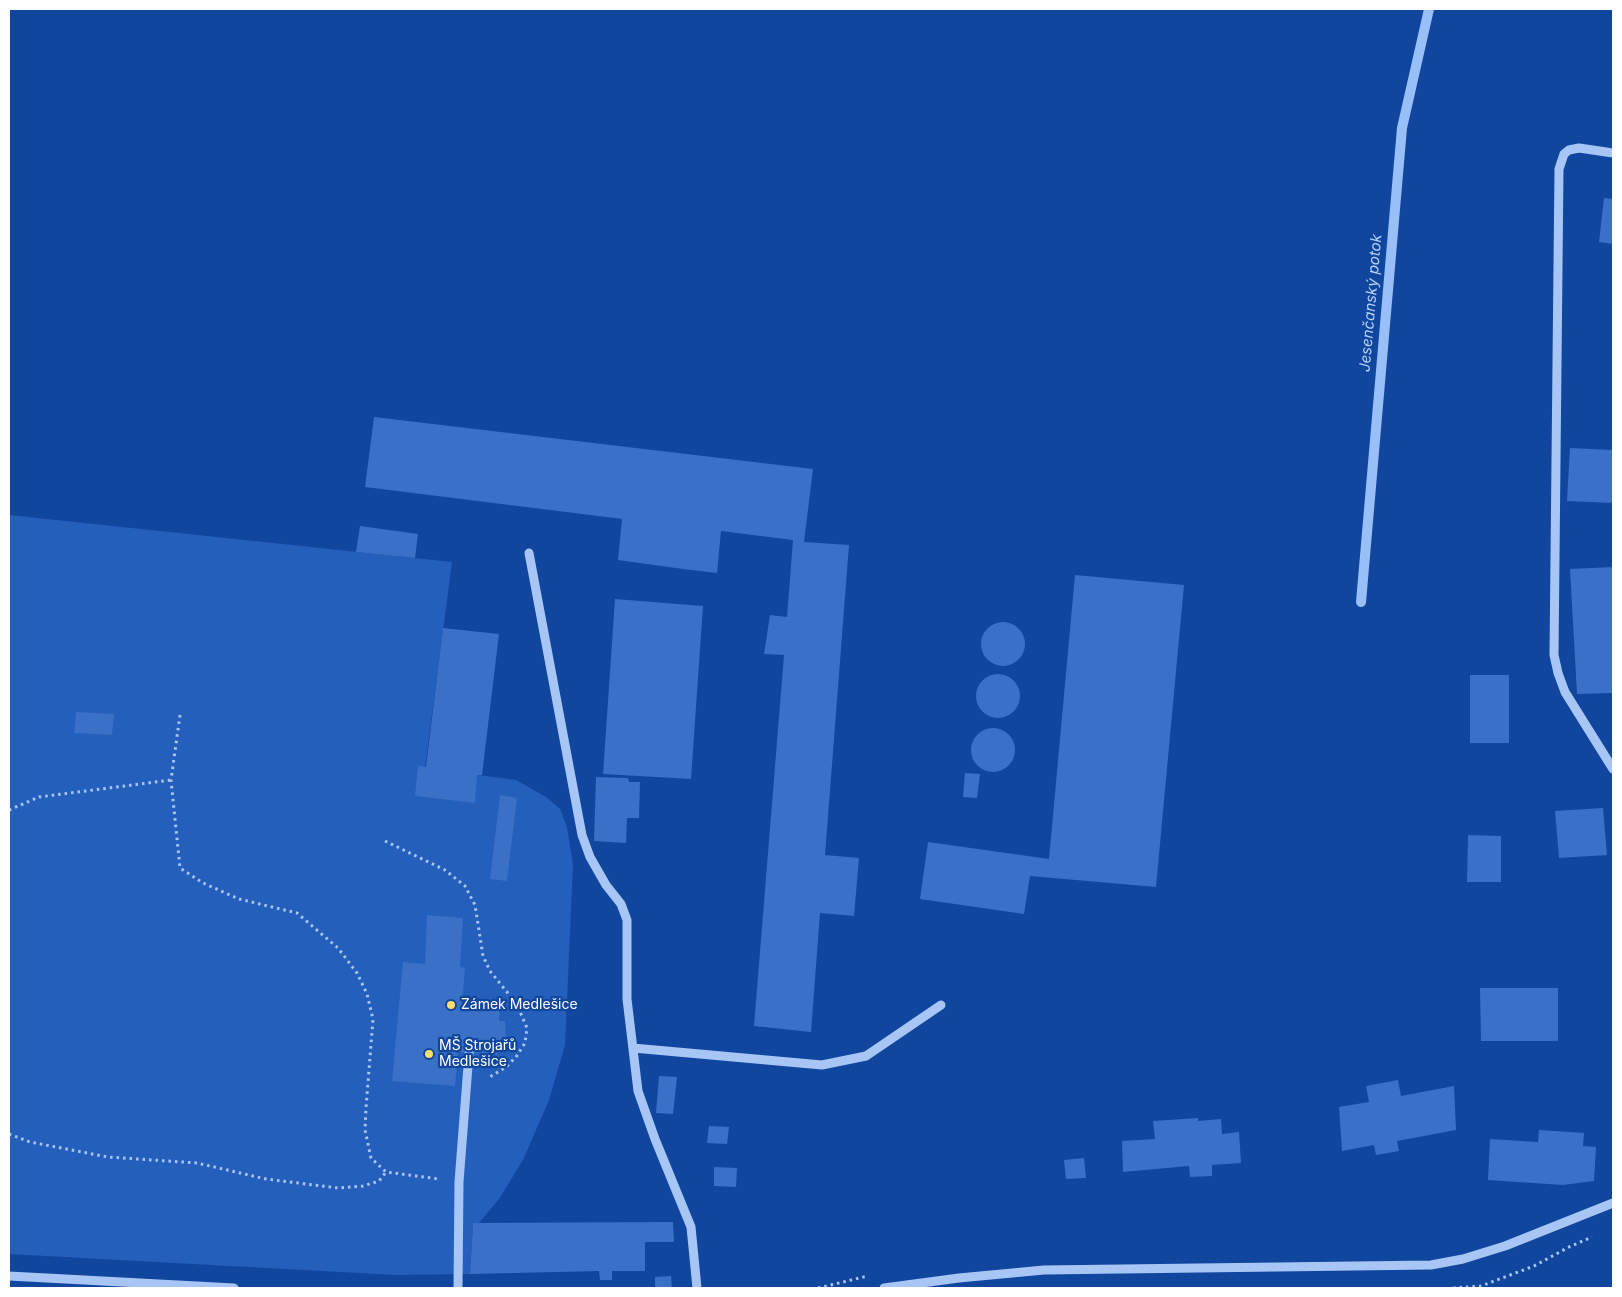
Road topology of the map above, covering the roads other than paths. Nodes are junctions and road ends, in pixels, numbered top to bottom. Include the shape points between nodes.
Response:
1 (1613, 153) edge
2 (529, 554) dead end
3 (1613, 769) edge
4 (941, 1005) dead end
5 (633, 1048) junction
6 (469, 1053) dead end
7 (1613, 1203) edge
8 (9, 1276) edge
9 (234, 1288) edge
10 (458, 1288) edge
11 (697, 1288) edge
12 (884, 1288) edge

1 - 3 street via 1579,148 1569,150 1558,169 1554,655 1564,692
2 - 5 street via 582,835 590,857 621,904 627,920 627,999
4 - 5 street via 866,1056 822,1065
5 - 11 street via 638,1091 691,1227
6 - 10 street via 460,1182
7 - 12 street via 1504,1246 1431,1265 1044,1270
8 - 9 street

